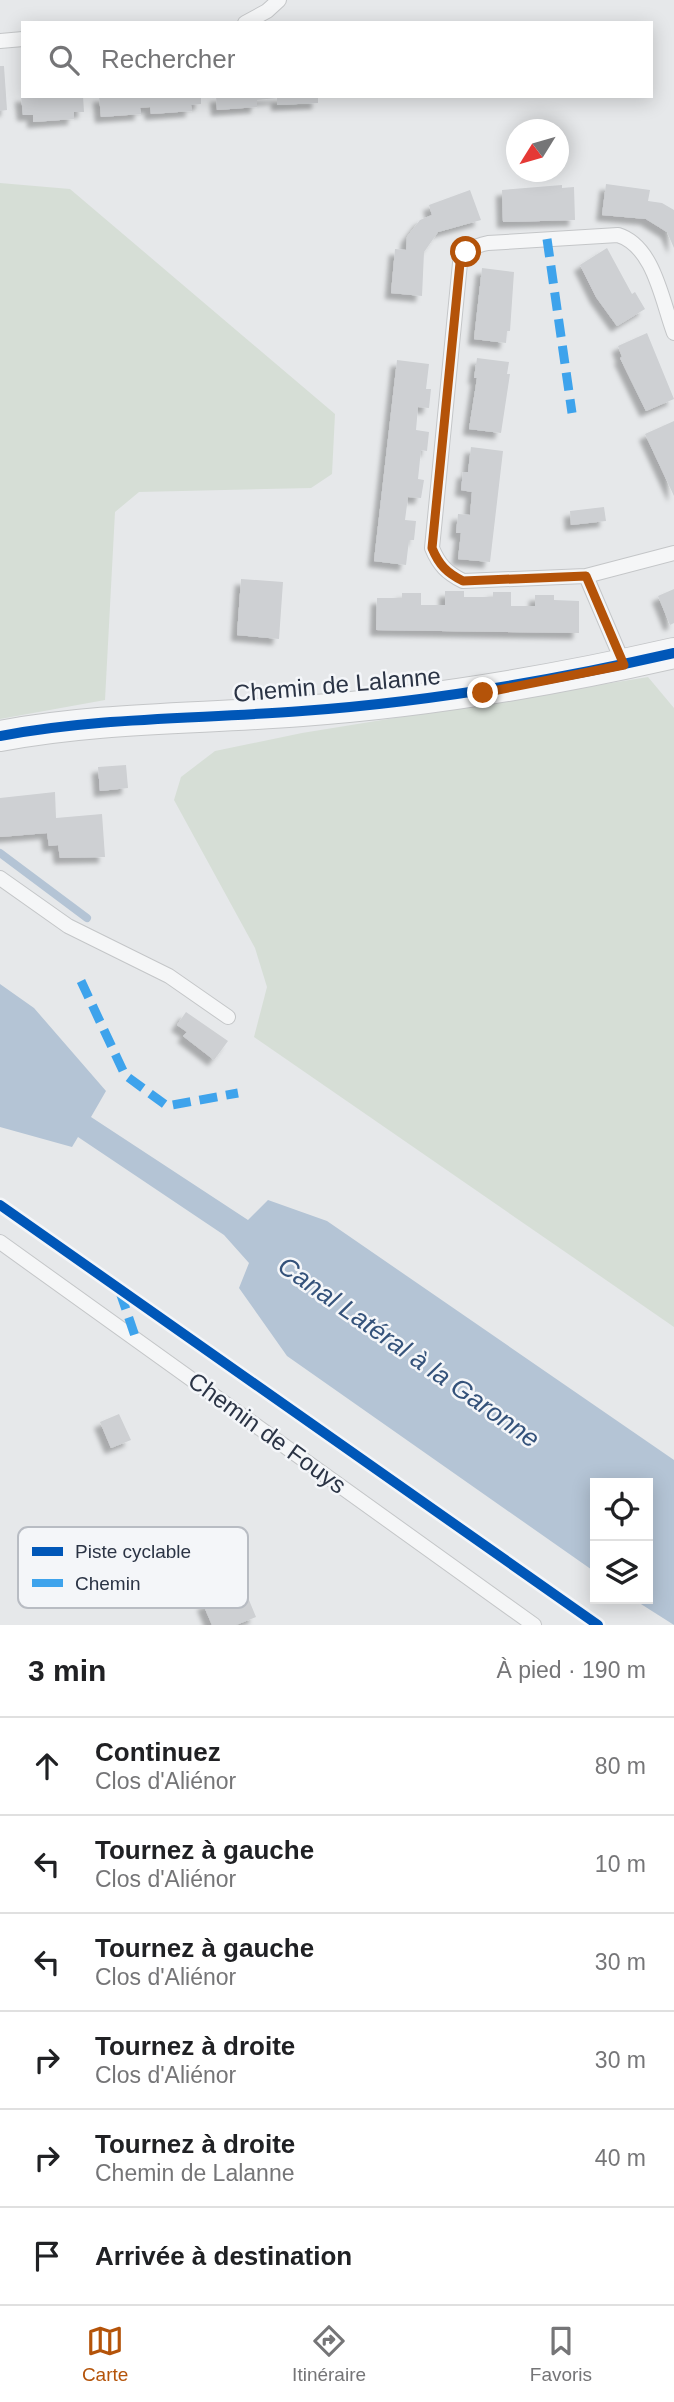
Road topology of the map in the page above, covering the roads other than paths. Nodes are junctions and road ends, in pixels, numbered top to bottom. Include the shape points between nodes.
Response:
1 (279, 0) edge
2 (249, 21) edge
3 (21, 39) edge
4 (0, 41) edge
5 (674, 333) edge
6 (674, 554) edge
7 (586, 576) junction
8 (674, 653) edge
9 (624, 665) junction
10 (0, 737) edge
11 (0, 878) edge
12 (228, 1017) dead end
13 (0, 1242) edge
14 (534, 1625) edge

1 - 2 lane
3 - 4 lane
5 - 7 lane via 649,264 640,246 628,238 488,243 466,252 460,263 432,548 437,562 463,581
6 - 7 lane
7 - 9 lane
8 - 9 street, Chemin de Lalanne
9 - 10 street, Chemin de Lalanne via 483,693 303,711 57,725
11 - 12 lane via 68,926 169,976
13 - 14 lane, Chemin de Fouys

